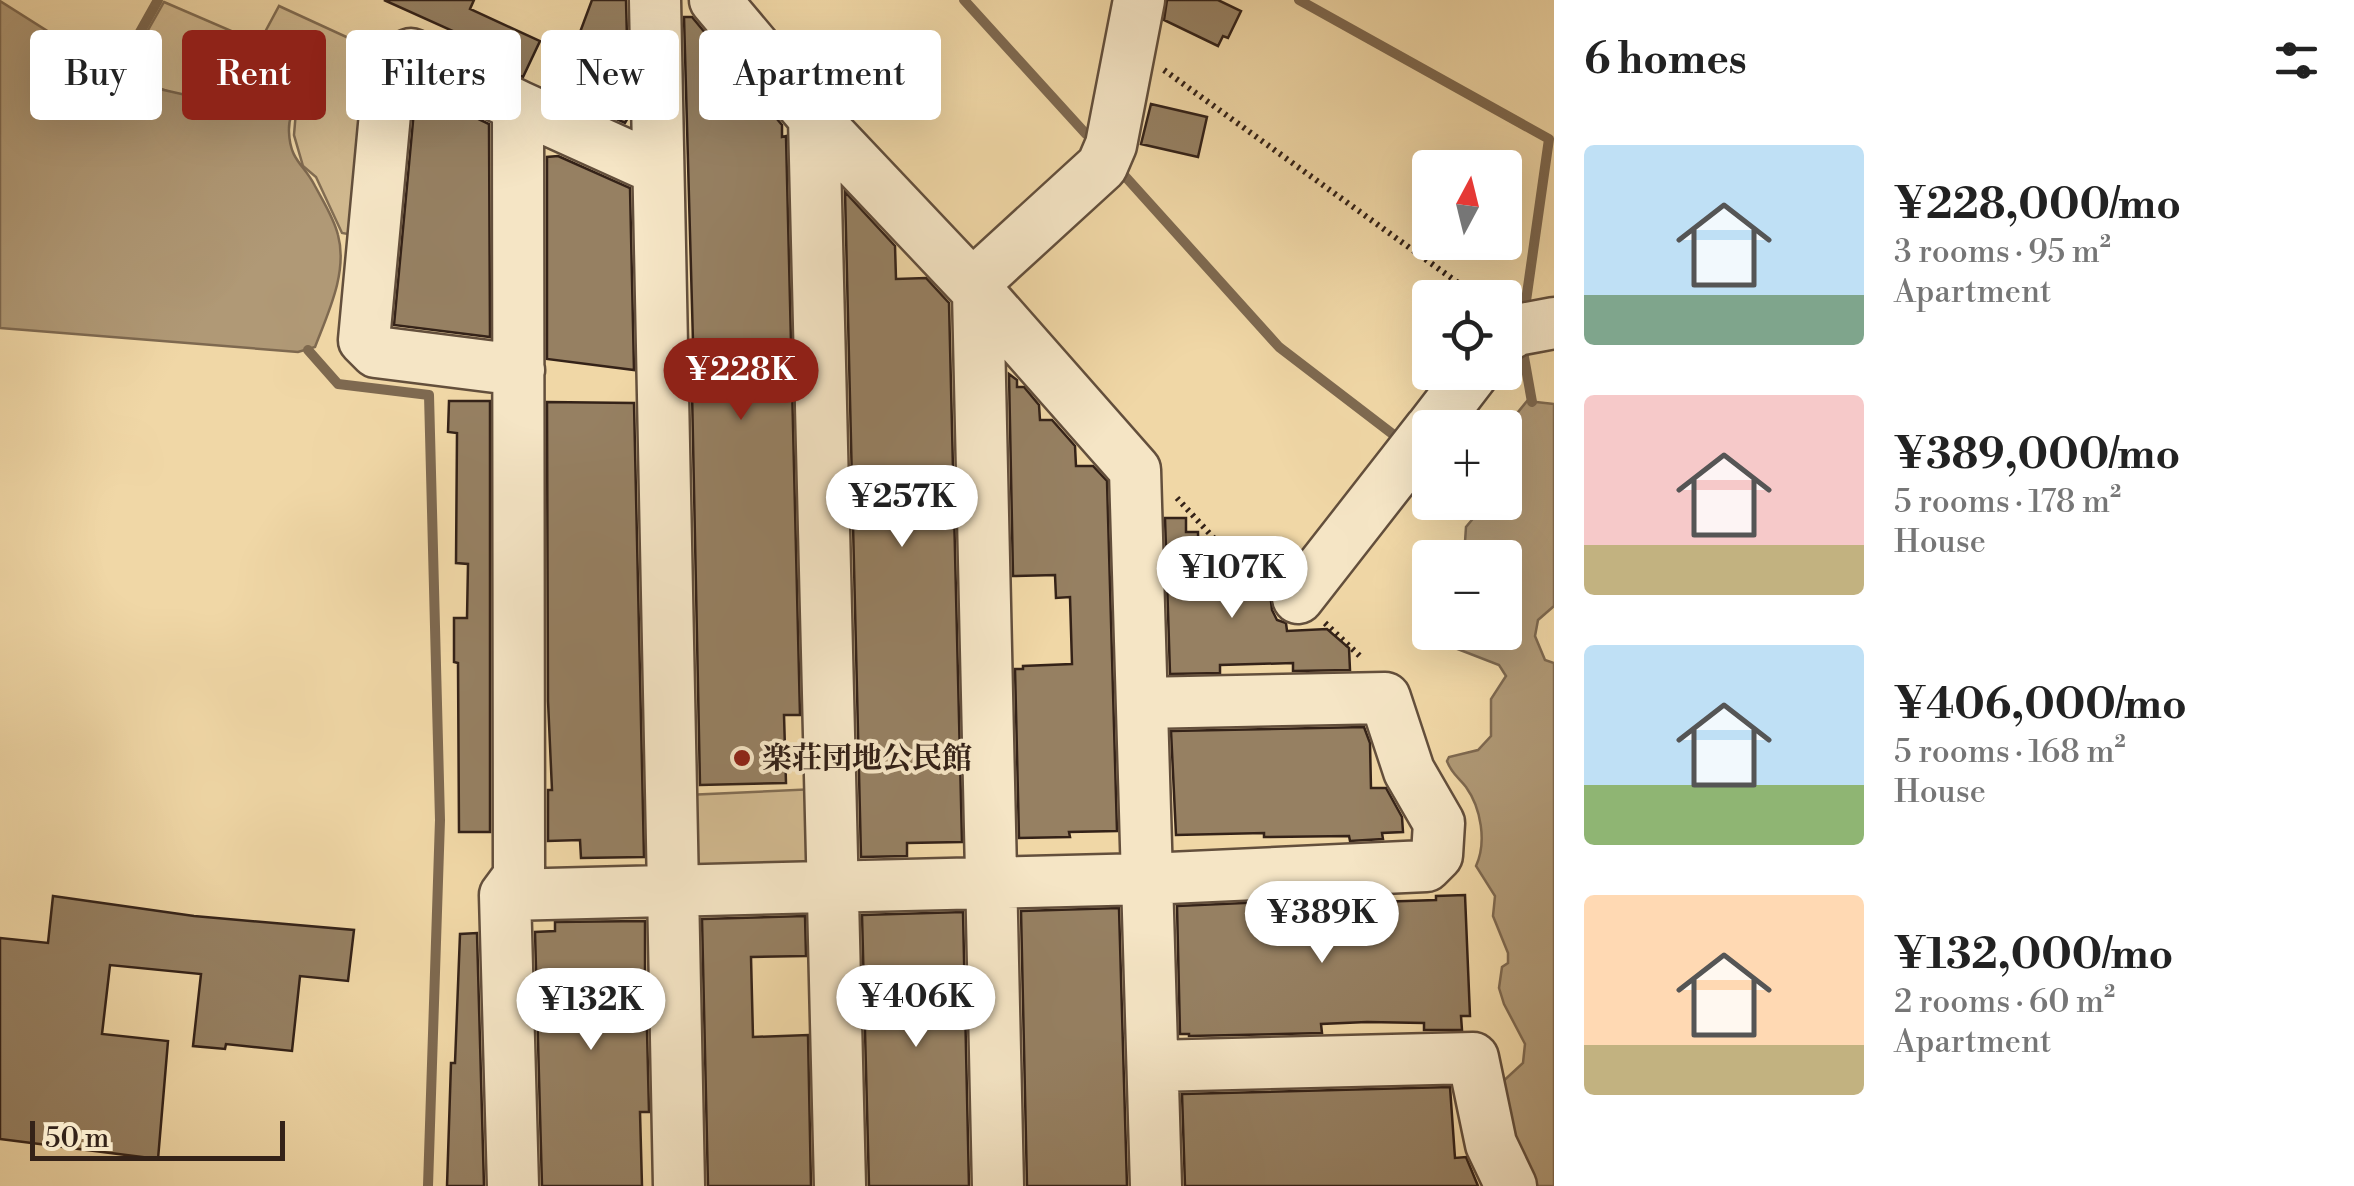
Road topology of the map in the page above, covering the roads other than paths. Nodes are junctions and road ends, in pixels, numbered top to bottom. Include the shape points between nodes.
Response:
1 (655, 0) edge
2 (714, 0) edge
3 (1135, 22) edge
4 (739, 30) edge
5 (521, 107) edge
6 (384, 120) edge
7 (518, 120) edge
8 (814, 120) edge
9 (816, 120) edge
10 (657, 169) junction
11 (975, 288) junction
12 (1554, 323) edge
13 (1522, 329) edge
14 (518, 370) junction
15 (1460, 390) edge
16 (1444, 410) edge
17 (1412, 451) edge
18 (1298, 598) dead end
19 (1142, 703) junction
20 (1147, 879) junction
21 (991, 882) junction
22 (832, 886) junction
23 (672, 891) junction
24 (505, 895) junction
25 (1152, 1066) junction
26 (513, 1186) edge
27 (678, 1186) edge
28 (840, 1186) edge
29 (998, 1186) edge
30 (1156, 1186) edge
31 (1511, 1186) edge

1 - 10 street
2 - 4 street
3 - 11 street via 1102,166
5 - 10 street
6 - 14 street via 364,340 376,352
7 - 14 street
8 - 22 street
9 - 11 street
10 - 23 street
11 - 19 street via 1135,470
11 - 21 street
12 - 13 street
14 - 24 street via 520,876
15 - 16 street
17 - 18 street
19 - 20 street
19 - 20 street via 1386,698 1440,841 1438,855 1426,866
20 - 21 street
20 - 25 street
21 - 22 street
21 - 29 street
22 - 23 street
22 - 28 street
23 - 24 street
23 - 27 street
24 - 26 street
25 - 30 street
25 - 31 street via 1472,1058 1492,1144

